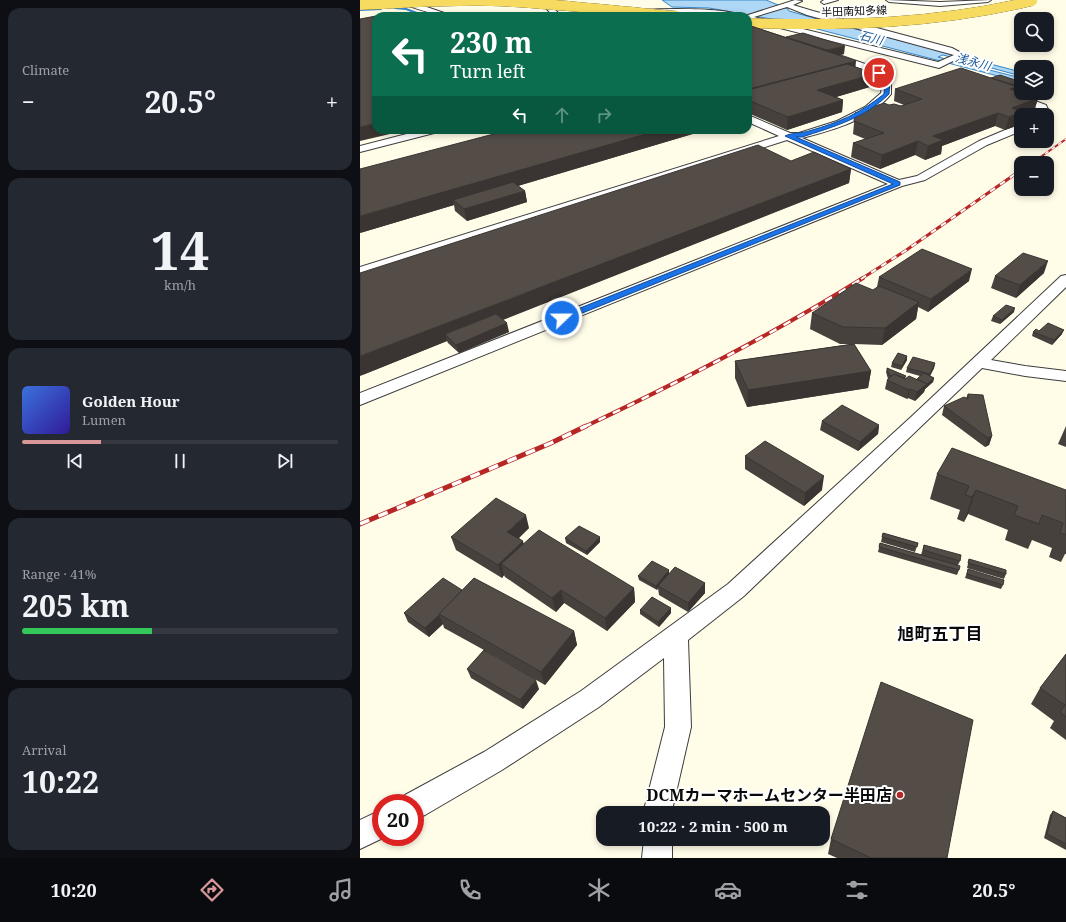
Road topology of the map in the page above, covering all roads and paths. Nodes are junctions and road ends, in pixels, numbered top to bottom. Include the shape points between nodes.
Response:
1 (542, 0) edge
2 (802, 0) edge
3 (835, 0) edge
4 (889, 0) edge
5 (988, 0) edge
6 (1021, 0) edge
7 (1032, 1) edge
8 (824, 2) dead end
9 (360, 5) edge
10 (787, 5) junction
11 (437, 12) edge
12 (553, 12) edge
13 (600, 12) edge
14 (631, 12) edge
15 (645, 12) edge
16 (696, 12) edge
17 (752, 18) edge
18 (752, 20) edge
19 (752, 20) edge
20 (752, 21) edge
21 (836, 57) edge
22 (1008, 94) edge
23 (876, 103) junction
24 (890, 107) edge
25 (1043, 108) edge
26 (752, 120) edge
27 (1014, 130) edge
28 (418, 134) edge
29 (788, 136) junction
30 (360, 149) edge
31 (898, 184) junction
32 (360, 271) edge
33 (1066, 279) edge
34 (978, 362) junction
35 (1066, 376) edge
36 (360, 399) edge
37 (676, 636) junction
38 (424, 801) edge
39 (659, 806) edge
40 (372, 829) edge
41 (360, 835) edge
42 (658, 846) edge
43 (657, 858) edge

1 - 12 street
2 - 10 street
3 - 8 street
4 - 5 street via 940,4
6 - 18 main road, 半田南知多線, bridge via 981,9 910,18 824,22
7 - 19 main road, 半田南知多線, bridge via 982,12 907,21 826,25
9 - 11 street via 406,2
9 - 13 main road, bridge via 504,4
9 - 14 main road, bridge via 490,1
10 - 17 street
10 - 20 street via 961,55 939,65
15 - 16 street
21 - 23 street via 871,69 888,79 890,93
22 - 25 street
23 - 24 street
23 - 29 street via 841,123 800,136
26 - 29 street
27 - 31 street via 983,143 921,178
28 - 30 street
29 - 31 street
29 - 32 street
31 - 36 street
33 - 34 street
34 - 35 street
34 - 37 street via 736,590
37 - 38 street via 537,734
37 - 39 street via 678,727
40 - 41 street
42 - 43 street

